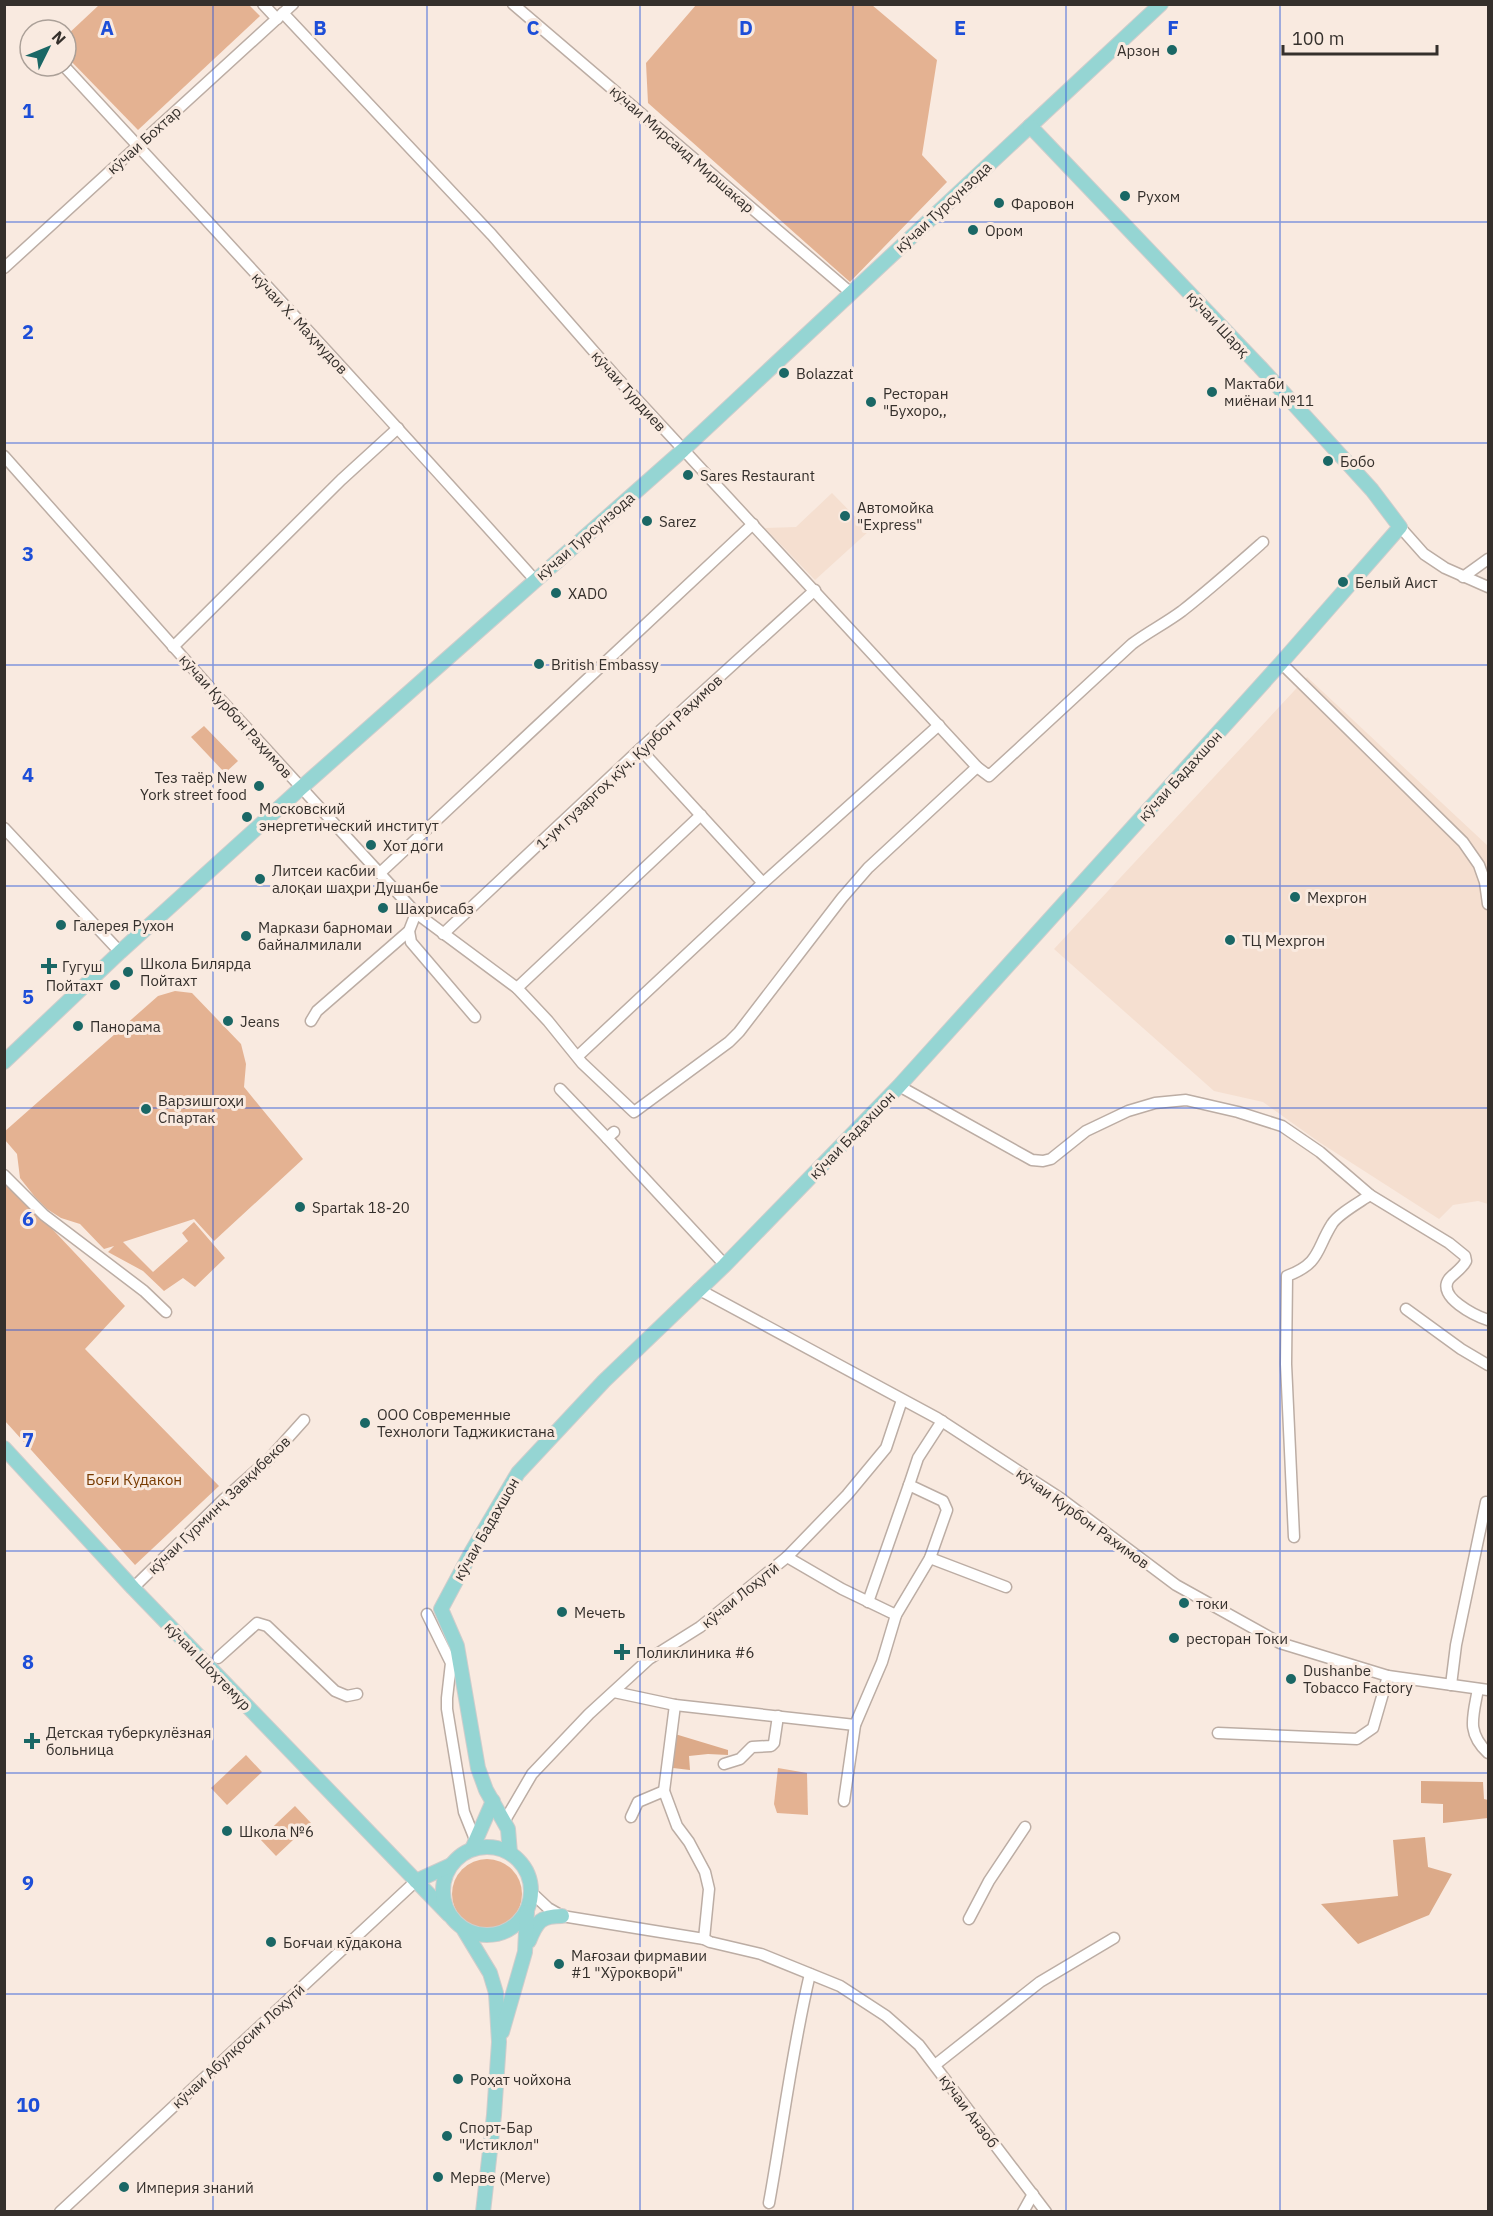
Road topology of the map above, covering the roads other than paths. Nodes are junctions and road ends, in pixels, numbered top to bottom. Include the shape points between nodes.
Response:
1 (263, 4) edge
2 (293, 4) edge
3 (513, 4) edge
4 (1160, 5) edge
5 (280, 16) junction
6 (75, 78) edge
7 (1030, 126) junction
8 (138, 146) junction
9 (4, 268) edge
10 (851, 293) junction
11 (398, 428) junction
12 (683, 450) junction
13 (4, 456) edge
14 (753, 524) junction
15 (1400, 527) junction
16 (1263, 542) dead end
17 (1488, 559) edge
18 (1463, 577) junction
19 (535, 580) junction
20 (1488, 587) edge
21 (815, 590) junction
22 (173, 647) junction
23 (1281, 663) junction
24 (939, 725) junction
25 (640, 749) junction
26 (977, 766) junction
27 (302, 787) junction
28 (701, 815) junction
29 (4, 828) edge
30 (380, 873) junction
31 (764, 883) junction
32 (1488, 904) edge
33 (416, 913) junction
34 (409, 931) junction
35 (443, 934) junction
36 (120, 952) junction
37 (517, 988) junction
38 (475, 1017) dead end
39 (311, 1021) dead end
40 (579, 1056) junction
41 (4, 1062) edge
42 (899, 1086) junction
43 (560, 1089) dead end
44 (4, 1175) edge
45 (1370, 1195) junction
46 (725, 1265) junction
47 (698, 1289) junction
48 (1406, 1310) dead end
49 (166, 1312) dead end
50 (1488, 1320) edge
51 (1488, 1365) edge
52 (902, 1400) junction
53 (304, 1420) dead end
54 (942, 1421) junction
55 (4, 1448) edge
56 (909, 1485) junction
57 (1486, 1502) dead end
58 (1294, 1537) dead end
59 (787, 1557) junction
60 (930, 1558) junction
61 (1006, 1587) dead end
62 (133, 1588) junction
63 (868, 1602) junction
64 (427, 1614) dead end
65 (896, 1615) junction
66 (218, 1658) dead end
67 (1388, 1676) junction
68 (1451, 1685) junction
69 (1483, 1690) edge
70 (614, 1692) junction
71 (357, 1694) dead end
72 (675, 1705) junction
73 (778, 1716) junction
74 (855, 1725) junction
75 (1218, 1733) dead end
76 (1488, 1753) edge
77 (724, 1764) dead end
78 (664, 1791) junction
79 (489, 1795) junction
80 (844, 1802) dead end
81 (631, 1816) dead end
82 (504, 1822) junction
83 (1025, 1827) dead end
84 (474, 1846) junction
85 (510, 1853) junction
86 (451, 1865) junction
87 (416, 1881) junction
88 (532, 1893) junction
89 (527, 1912) junction
90 (449, 1914) junction
91 (562, 1916) junction
92 (969, 1919) dead end
93 (464, 1930) junction
94 (1114, 1938) dead end
95 (704, 1939) junction
96 (525, 1952) junction
97 (810, 1974) junction
98 (499, 2042) junction
99 (935, 2066) junction
100 (1033, 2194) junction
101 (769, 2203) dead end
102 (60, 2211) edge
103 (483, 2211) edge
104 (1023, 2211) edge
105 (1046, 2211) edge

1 - 5 street, кӯчаи Турдиев
2 - 5 street, кӯчаи Бохтар
3 - 10 street, кӯчаи Мирсаид Миршакар
4 - 7 main road, кӯчаи Турсунзода
5 - 8 street, кӯчаи Бохтар
5 - 12 street, кӯчаи Турдиев via 492,236
6 - 8 street, кӯчаи Х. Маҳмудов
7 - 10 main road, кӯчаи Турсунзода
7 - 15 main road, кӯчаи Шарқ via 1260,367 1372,490
8 - 9 street, кӯчаи Бохтар
8 - 11 street, кӯчаи Х. Маҳмудов
10 - 12 main road, кӯчаи Турсунзода
11 - 19 street, кӯчаи Х. Маҳмудов
11 - 22 street
12 - 14 street, кӯчаи Турдиев
12 - 19 main road, кӯчаи Турсунзода
13 - 22 street, кӯчаи Қурбон Раҳимов
14 - 21 street, кӯчаи Турдиев
14 - 30 street
15 - 18 street via 1424,554
15 - 23 main road, кӯчаи Бадахшон
16 - 26 street via 1201,596 1132,644 989,776
17 - 18 street
18 - 20 street
19 - 27 main road, кӯчаи Турсунзода
21 - 24 street, кӯчаи Турдиев
21 - 25 street, 1-ум гузаргоҳ кӯч. Қурбон Раҳимов
22 - 27 street, кӯчаи Қурбон Раҳимов
23 - 32 street via 1463,842 1479,865
23 - 42 main road, кӯчаи Бадахшон
24 - 26 street, кӯчаи Турдиев
24 - 31 street
25 - 28 street
25 - 35 street, 1-ум гузаргоҳ кӯч. Қурбон Раҳимов
26 - 40 street, кӯчаи Қурбон Раҳимов via 868,868 734,1037 634,1112
27 - 30 street, кӯчаи Қурбон Раҳимов
27 - 36 main road, кӯчаи Турсунзода
28 - 31 street
28 - 37 street
29 - 36 street
30 - 33 street, кӯчаи Қурбон Раҳимов
31 - 40 street
33 - 34 street
33 - 35 street, кӯчаи Қурбон Раҳимов
34 - 38 street via 411,942
34 - 39 street via 317,1011
35 - 37 street, кӯчаи Қурбон Раҳимов
36 - 41 main road, кӯчаи Турсунзода
37 - 40 street, кӯчаи Қурбон Раҳимов
42 - 45 street via 1017,1153 1043,1161 1086,1131 1155,1103 1186,1100 1238,1112 1282,1126
42 - 46 main road, кӯчаи Бадахшон
43 - 46 street via 610,1135
44 - 49 street via 44,1215
45 - 50 street via 1465,1257 1465,1265 1448,1281 1447,1289 1461,1306
45 - 58 street via 1333,1222 1318,1254 1302,1270 1287,1276 1286,1364
46 - 47 main road, кӯчаи Бадахшон
47 - 52 street, кӯчаи Курбон Рахимов
47 - 79 main road, кӯчаи Бадахшон via 518,1473 441,1609 457,1646 473,1750
48 - 51 street
52 - 54 street, кӯчаи Курбон Рахимов
52 - 59 street, кӯчаи Лоҳутӣ via 886,1448 848,1496
53 - 62 street, кӯчаи Гурминҷ Завқибеков via 269,1459
54 - 56 street via 918,1458
54 - 67 street, кӯчаи Курбон Рахимов via 1060,1498 1176,1585 1280,1643
55 - 62 main road, кӯчаи Шоҳтемур
56 - 60 street via 947,1506
56 - 63 street
57 - 68 street
59 - 63 street
59 - 70 street, кӯчаи Лоҳутӣ via 700,1627 649,1659
60 - 61 street
60 - 65 street
62 - 87 main road, кӯчаи Шоҳтемур
63 - 65 street
64 - 84 street via 451,1663 447,1709 464,1812
65 - 74 street via 882,1662
66 - 71 street via 261,1623 335,1690 346,1696
67 - 68 street, кӯчаи Курбон Рахимов
67 - 75 street via 1373,1728 1357,1739
68 - 69 street, кӯчаи Курбон Рахимов
69 - 76 street via 1472,1728
70 - 72 street
70 - 82 street, кӯчаи Лоҳутӣ via 532,1774
72 - 73 street
72 - 78 street
73 - 74 street
73 - 77 street via 771,1746 752,1747 740,1759
74 - 80 street
78 - 81 street via 642,1799
78 - 95 street via 677,1826 705,1872 709,1889
79 - 82 main road, кӯчаи Бадахшон
79 - 84 main road
82 - 85 main road, кӯчаи Бадахшон
83 - 92 street
84 - 85 main road
84 - 86 main road
85 - 88 main road via 526,1870
86 - 87 main road
86 - 90 main road via 442,1889
87 - 90 main road, кӯчаи Шоҳтемур
87 - 102 street, кӯчаи Абулқосим Лоҳутӣ
88 - 89 main road
88 - 91 street
89 - 93 main road via 516,1926 499,1935 481,1936
89 - 96 main road
90 - 93 main road
91 - 95 street, кӯчаи Анзоб
91 - 96 main road via 541,1920
93 - 98 main road via 490,1973 496,1993
94 - 99 street via 1040,1982
95 - 97 street, кӯчаи Анзоб via 761,1954
96 - 98 main road
97 - 99 street, кӯчаи Анзоб via 840,1986 886,2016 919,2045
97 - 101 street
98 - 103 main road
99 - 100 street, кӯчаи Анзоб
100 - 104 street
100 - 105 street, кӯчаи Анзоб

